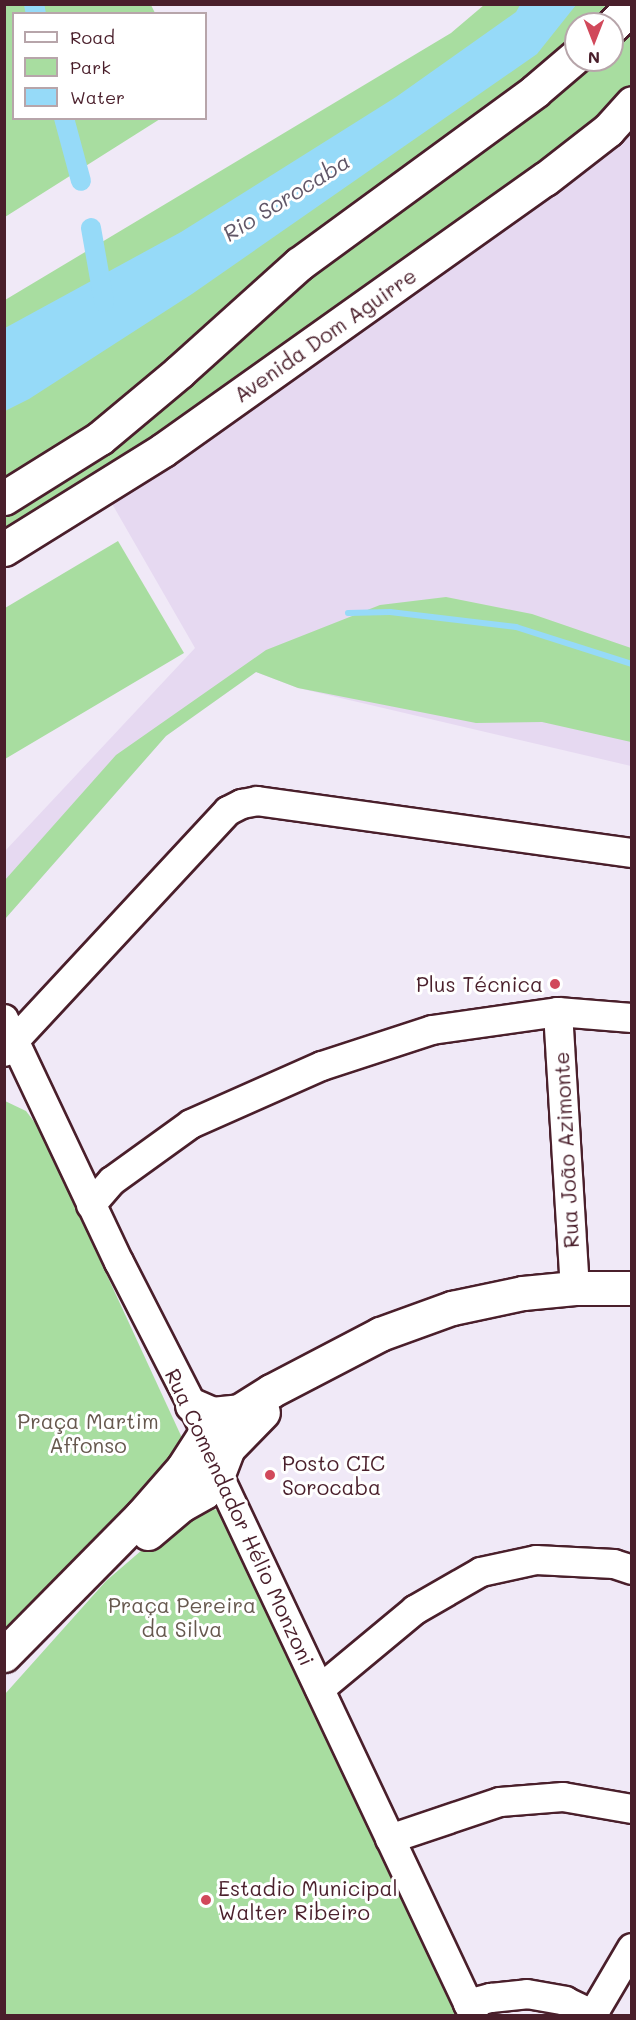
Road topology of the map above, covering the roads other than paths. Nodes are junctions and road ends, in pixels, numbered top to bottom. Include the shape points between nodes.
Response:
1 (564, 66) edge
2 (632, 103) edge
3 (4, 498) edge
4 (4, 549) edge
5 (632, 853) edge
6 (558, 1012) junction
7 (632, 1018) edge
8 (8, 1037) edge
9 (4, 1077) edge
10 (44, 1103) junction
11 (92, 1205) junction
12 (575, 1288) junction
13 (632, 1288) edge
14 (307, 1372) junction
15 (199, 1419) junction
16 (218, 1474) junction
17 (632, 1570) edge
18 (4, 1655) edge
19 (4, 1676) edge
20 (320, 1689) junction
21 (632, 1809) edge
22 (390, 1839) junction
23 (632, 1948) edge
24 (471, 2010) edge
25 (594, 2015) edge

1 - 3 main road via 299,264 100,438
2 - 4 main road, Avenida Dom Aguirre via 608,130 536,186 163,450
5 - 8 street via 256,801 242,804 228,811
6 - 7 street
6 - 11 street via 432,1030 322,1066 191,1124 112,1181
6 - 12 street, Rua João Azimonte
8 - 10 street, Rua Comendador Hélio Monzoni
9 - 10 street
10 - 11 street, Rua Comendador Hélio Monzoni
11 - 15 street, Rua Comendador Hélio Monzoni
12 - 13 main road
12 - 14 main road via 523,1293 452,1308 380,1334
14 - 15 main road via 242,1411
14 - 16 main road via 228,1448
15 - 16 street, Rua Comendador Hélio Monzoni
15 - 18 main road via 183,1468
16 - 19 main road via 204,1491 181,1505 99,1575
16 - 20 street, Rua Comendador Hélio Monzoni
17 - 20 street via 615,1564 536,1560 481,1572 415,1610
20 - 22 street, Rua Comendador Hélio Monzoni
21 - 22 street via 563,1797 500,1802
22 - 24 street, Rua Comendador Hélio Monzoni
23 - 25 street
24 - 25 street via 491,1998 527,1995 565,2001

